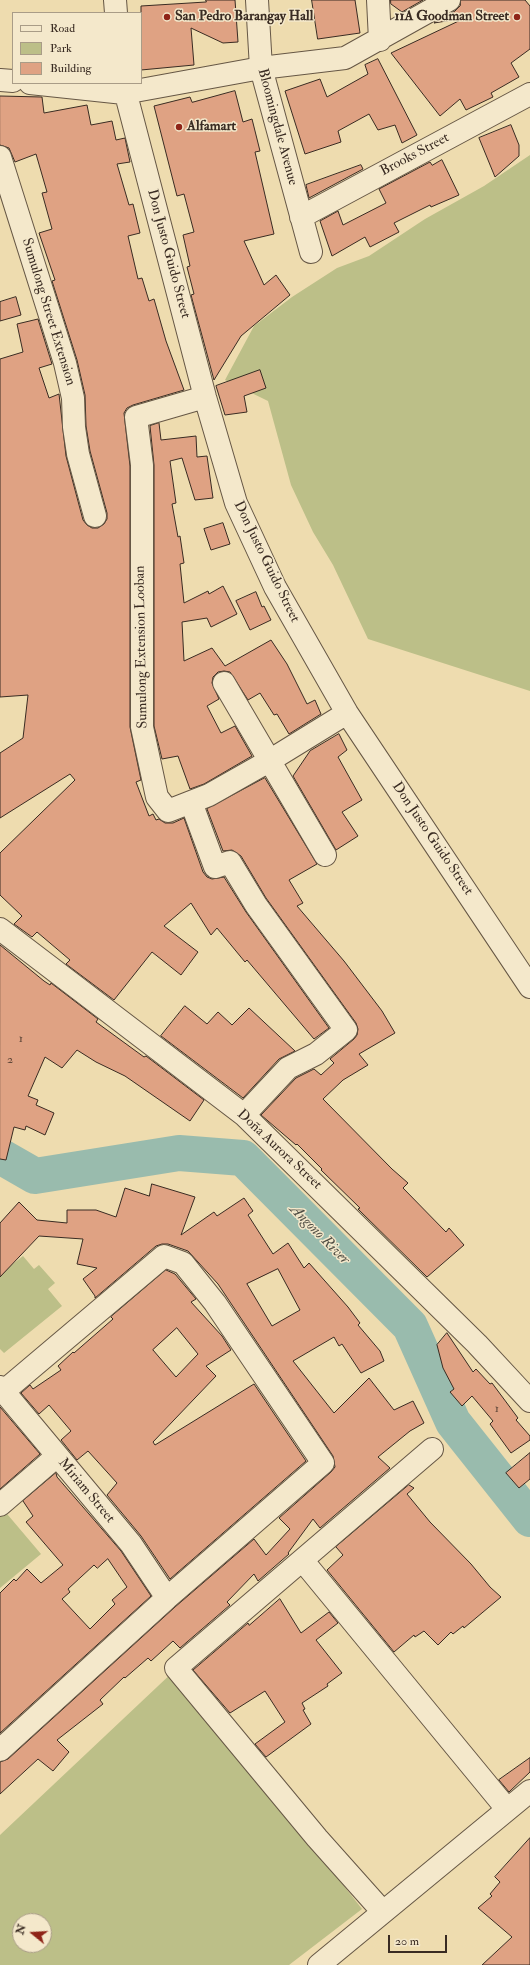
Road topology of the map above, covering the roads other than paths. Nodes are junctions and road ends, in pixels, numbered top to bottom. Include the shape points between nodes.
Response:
1 (115, 0) edge
2 (257, 0) edge
3 (378, 0) edge
4 (449, 0) edge
5 (116, 12) edge
6 (380, 40) junction
7 (261, 68) junction
8 (0, 80) edge
9 (12, 81) edge
10 (49, 84) edge
11 (124, 88) edge
12 (530, 94) edge
13 (0, 157) edge
14 (301, 217) junction
15 (311, 252) dead end
16 (205, 397) junction
17 (95, 516) dead end
18 (224, 683) dead end
19 (347, 713) junction
20 (269, 761) junction
21 (191, 802) junction
22 (324, 855) dead end
23 (0, 929) edge
24 (530, 987) edge
25 (244, 1115) junction
26 (2, 1389) edge
27 (530, 1402) edge
28 (432, 1448) dead end
29 (57, 1456) junction
30 (0, 1505) edge
31 (303, 1561) junction
32 (167, 1598) junction
33 (0, 1750) edge
34 (530, 1791) edge
35 (508, 1808) junction
36 (382, 1912) junction
37 (319, 1965) edge

1 - 5 street
2 - 7 street, Bloomingdale Avenue
3 - 6 street
4 - 6 street
6 - 7 street via 345,58
7 - 11 street
7 - 14 street, Bloomingdale Avenue
8 - 9 street
10 - 11 street
11 - 16 street, Don Justo Guido Street
12 - 14 street, Brooks Street
13 - 17 street, Sumulong Street Extension via 65,363 73,398 78,454
14 - 15 street, Bloomingdale Avenue
16 - 19 street, Don Justo Guido Street via 236,503 275,587
16 - 21 street, Sumulong Extension Looban via 136,417 142,465 142,727 157,797 168,811
18 - 20 street
19 - 20 street, Sumulong Extension Looban
19 - 24 street, Don Justo Guido Street
20 - 21 street, Sumulong Extension Looban via 209,795
20 - 22 street
21 - 25 street via 215,867 230,862 256,905 346,1030 316,1054 288,1068
23 - 25 street, Doña Aurora Street
25 - 27 street, Doña Aurora Street via 476,1344
26 - 29 street, Miriam Street
26 - 32 street via 164,1256 183,1263 215,1303 323,1463
28 - 31 street
29 - 30 street
29 - 32 street, Miriam Street via 131,1544
31 - 35 street
31 - 36 street via 176,1668
32 - 33 street
34 - 35 street
35 - 36 street
36 - 37 street

